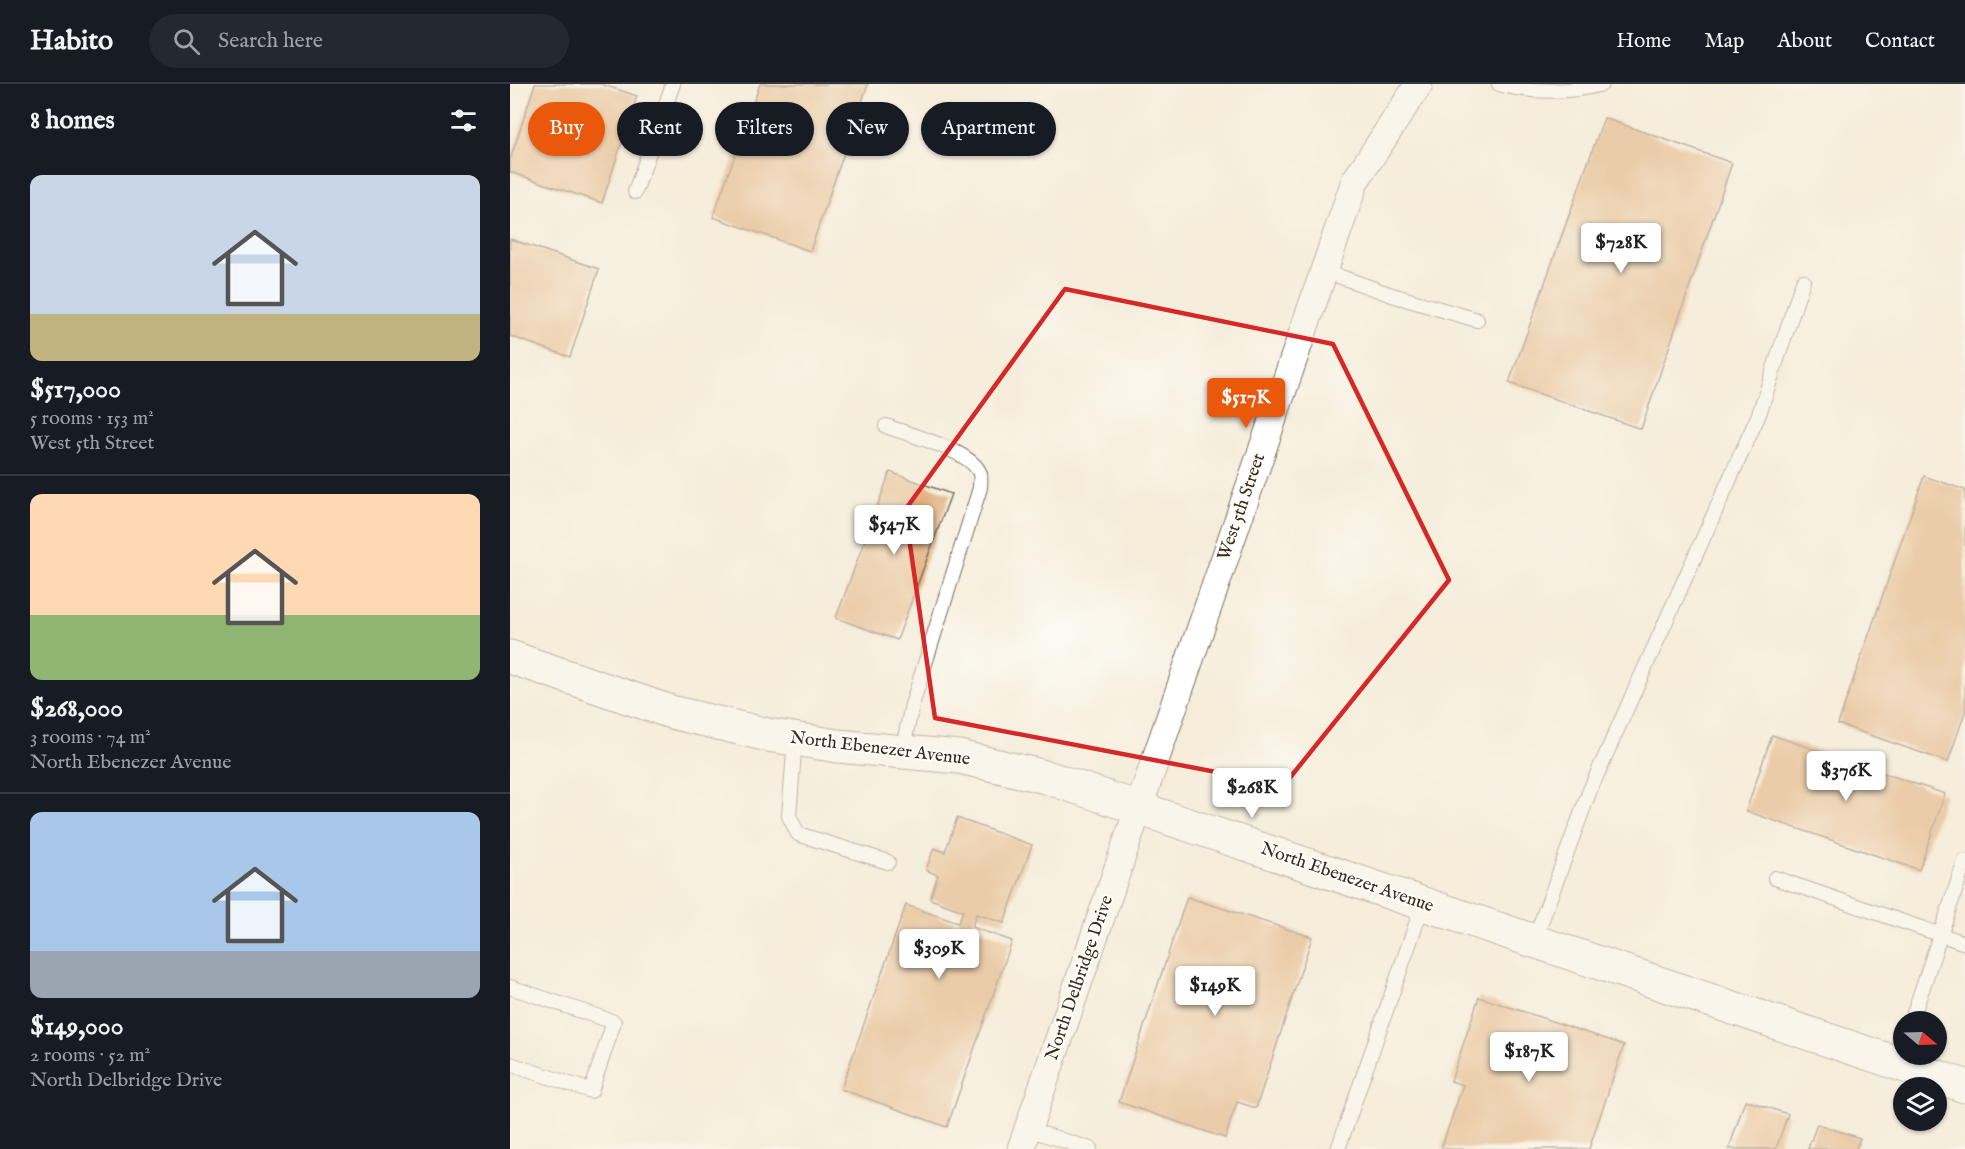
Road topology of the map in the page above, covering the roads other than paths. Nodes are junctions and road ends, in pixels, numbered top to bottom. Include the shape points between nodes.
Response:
1 (673, 84) edge
2 (1419, 84) edge
3 (1499, 84) edge
4 (1602, 84) edge
5 (635, 192) dead end
6 (1324, 270) junction
7 (1803, 281) dead end
8 (1477, 320) dead end
9 (886, 426) dead end
10 (510, 657) edge
11 (795, 739) junction
12 (902, 752) junction
13 (1139, 808) junction
14 (1965, 861) edge
15 (888, 862) dead end
16 (1775, 878) dead end
17 (1423, 904) junction
18 (1940, 935) junction
19 (1534, 941) junction
20 (1965, 943) edge
21 (510, 987) edge
22 (1915, 1011) edge
23 (510, 1064) edge
24 (1965, 1086) edge
25 (1024, 1139) edge
26 (1090, 1149) edge
27 (1338, 1149) edge

1 - 5 lane
2 - 6 street, West 5th Street via 1355,181
3 - 4 lane via 1519,90 1582,90
6 - 8 lane via 1392,296
6 - 13 street, West 5th Street
7 - 19 lane via 1759,414 1590,790
9 - 12 lane via 959,453 980,473 980,488 912,705
10 - 11 street, North Ebenezer Avenue via 671,712
11 - 12 street, North Ebenezer Avenue
11 - 15 lane via 789,816 798,834
12 - 13 street, North Ebenezer Avenue via 958,757 1046,777
13 - 17 street, North Ebenezer Avenue
13 - 25 street, North Delbridge Drive
14 - 18 lane
16 - 18 lane
17 - 19 street, North Ebenezer Avenue
17 - 27 lane
18 - 20 lane
18 - 22 lane
19 - 24 street, North Ebenezer Avenue via 1899,1058
21 - 23 lane via 614,1022 591,1091
25 - 26 lane

